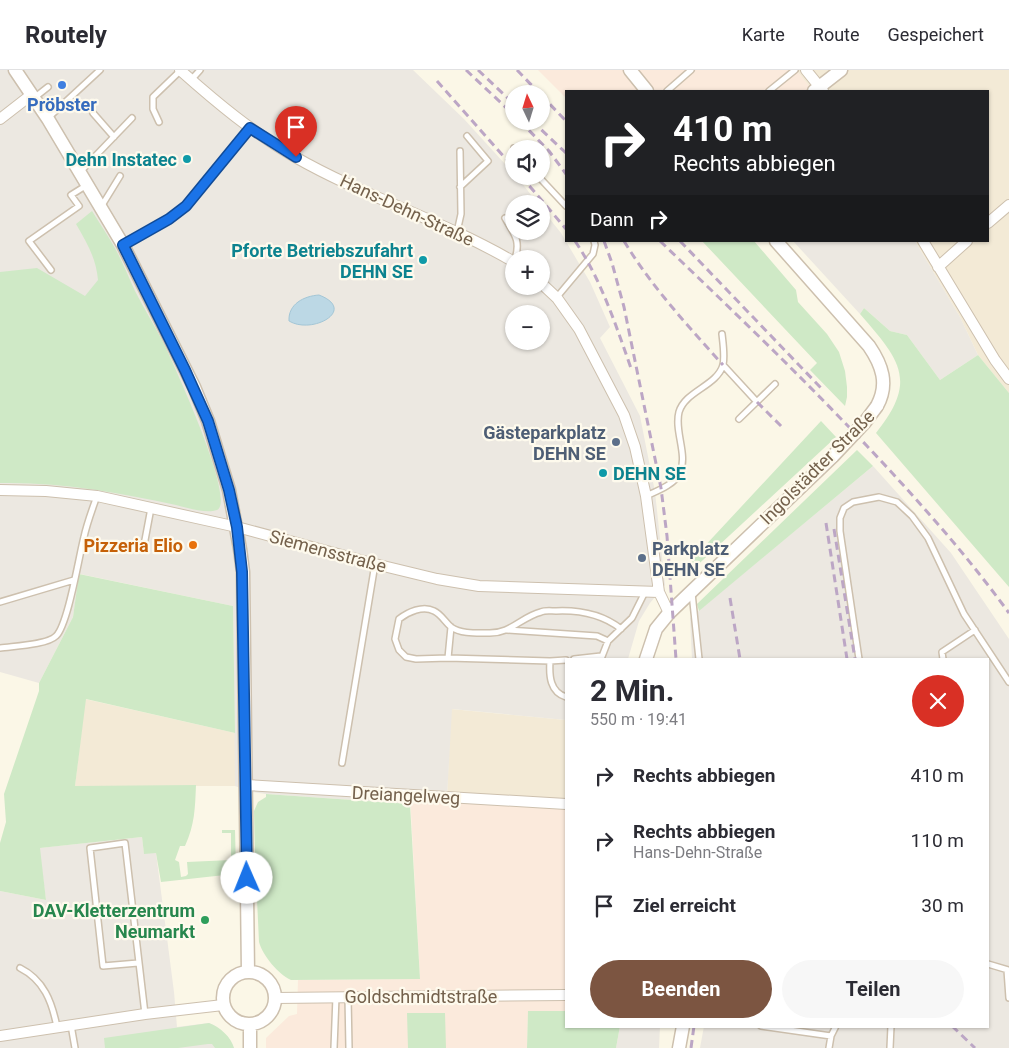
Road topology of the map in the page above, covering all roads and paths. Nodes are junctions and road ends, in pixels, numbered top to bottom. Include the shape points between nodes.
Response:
1 (16, 70) edge
2 (100, 70) edge
3 (180, 70) edge
4 (200, 70) edge
5 (630, 70) edge
6 (691, 70) edge
7 (795, 70) edge
8 (806, 70) edge
9 (841, 70) edge
10 (191, 80) junction
11 (48, 87) dead end
12 (646, 90) edge
13 (668, 90) edge
14 (770, 90) edge
15 (819, 90) edge
16 (32, 97) junction
17 (93, 113) dead end
18 (132, 118) dead end
19 (0, 119) edge
20 (48, 119) junction
21 (159, 122) dead end
22 (250, 128) junction
23 (114, 136) junction
24 (467, 136) dead end
25 (460, 151) dead end
26 (79, 172) junction
27 (120, 176) dead end
28 (88, 185) junction
29 (546, 185) edge
30 (460, 186) junction
31 (1009, 204) edge
32 (565, 205) edge
33 (101, 208) junction
34 (504, 218) dead end
35 (989, 222) edge
36 (457, 233) junction
37 (594, 242) edge
38 (777, 242) edge
39 (924, 242) edge
40 (966, 242) edge
41 (123, 245) junction
42 (517, 250) edge
43 (505, 257) edge
44 (938, 267) junction
45 (51, 270) dead end
46 (550, 292) edge
47 (556, 298) junction
48 (722, 334) dead end
49 (723, 365) junction
50 (1009, 379) edge
51 (775, 384) dead end
52 (757, 402) junction
53 (740, 419) dead end
54 (0, 490) edge
55 (97, 496) junction
56 (646, 496) junction
57 (151, 508) junction
58 (237, 527) junction
59 (145, 540) dead end
60 (375, 564) junction
61 (74, 580) junction
62 (692, 590) junction
63 (645, 592) junction
64 (659, 592) junction
65 (0, 602) edge
66 (669, 612) junction
67 (451, 627) junction
68 (621, 629) junction
69 (507, 630) junction
70 (974, 630) junction
71 (608, 641) junction
72 (0, 648) edge
73 (601, 657) edge
74 (448, 658) junction
75 (588, 658) edge
76 (646, 658) edge
77 (698, 658) edge
78 (859, 658) edge
79 (943, 658) edge
80 (565, 660) edge
81 (550, 661) junction
82 (1009, 682) edge
83 (565, 697) edge
84 (342, 763) dead end
85 (246, 785) junction
86 (565, 804) edge
87 (138, 963) junction
88 (989, 964) edge
89 (20, 968) dead end
90 (1008, 970) edge
91 (248, 972) junction
92 (565, 995) edge
93 (348, 996) junction
94 (336, 997) junction
95 (275, 998) junction
96 (1009, 998) edge
97 (224, 1005) junction
98 (145, 1014) junction
99 (71, 1025) junction
100 (250, 1025) junction
101 (57, 1027) junction
102 (683, 1028) edge
103 (774, 1028) edge
104 (835, 1028) edge
105 (890, 1028) edge
106 (0, 1036) edge
107 (831, 1036) junction
108 (75, 1048) edge
109 (250, 1048) edge
110 (334, 1048) edge
111 (349, 1048) edge
112 (679, 1048) edge
113 (829, 1048) edge
114 (890, 1048) edge

1 - 16 street
2 - 20 lane
3 - 10 street, Hans-Dehn-Straße
3 - 21 lane via 153,97
4 - 10 lane
5 - 12 street
6 - 13 lane
7 - 14 lane
8 - 15 street
9 - 15 street
10 - 22 street, Hans-Dehn-Straße
11 - 16 lane
16 - 19 street
16 - 20 street
17 - 23 lane
18 - 23 lane
20 - 26 street
22 - 36 street, Hans-Dehn-Straße via 326,173
22 - 41 lane via 186,206
23 - 26 lane
24 - 30 lane via 488,160
25 - 30 lane
26 - 28 street
27 - 33 lane
28 - 33 street
28 - 45 lane via 72,195 79,206 29,242
29 - 32 lane
30 - 36 lane via 461,214
31 - 35 street
33 - 41 street
34 - 42 lane via 518,242
36 - 43 street, Hans-Dehn-Straße
37 - 47 lane via 592,254
38 - 62 street, Ingolstädter Straße, bridge via 869,346 881,368 883,392 865,422 833,456
39 - 44 street
40 - 44 street
41 - 58 street via 208,421
44 - 50 street
46 - 47 street
47 - 56 street via 583,336 624,415
48 - 49 lane
49 - 52 lane
49 - 56 lane via 680,410 680,474
51 - 52 lane
52 - 53 lane
54 - 55 street, Siemensstraße
55 - 57 street, Siemensstraße
55 - 61 lane via 84,534
56 - 64 street
57 - 58 street, Siemensstraße
57 - 59 lane
58 - 60 street, Siemensstraße
58 - 85 street via 242,572
60 - 63 street, Siemensstraße via 479,586
60 - 84 lane
61 - 65 lane
61 - 72 lane via 60,631 55,638
62 - 66 street, Ingolstädter Straße
62 - 77 lane
63 - 64 street, Siemensstraße
63 - 68 lane via 632,618
64 - 66 street
66 - 76 street, Ingolstädter Straße via 656,629
67 - 69 lane via 465,632
67 - 74 lane
67 - 74 lane via 434,610 419,609 407,612 399,619 395,639 406,657
68 - 69 lane via 587,612 564,610 540,612
68 - 71 lane
69 - 71 lane via 597,636
70 - 78 lane via 928,538 912,516 897,502 879,497 853,502 844,508 840,531
70 - 79 lane via 942,652
70 - 82 lane
71 - 73 lane
73 - 75 lane
74 - 81 lane
80 - 81 lane
81 - 83 lane via 552,685
85 - 86 street, Dreiangelweg
85 - 91 street
87 - 87 lane via 125,844 90,848 103,966
87 - 98 lane
88 - 90 lane
89 - 101 lane via 30,973 49,998
90 - 96 lane
91 - 95 street via 270,982
91 - 97 street via 228,983
92 - 93 street, Goldschmidtstraße
93 - 94 street, Goldschmidtstraße
93 - 111 lane
94 - 95 street, Goldschmidtstraße
94 - 110 lane
95 - 100 street via 271,1013
97 - 98 street
97 - 100 street via 233,1019
98 - 99 street
99 - 101 street
99 - 108 lane
100 - 109 street
101 - 106 street
102 - 112 street
103 - 107 lane
104 - 107 lane
105 - 114 lane
107 - 113 lane

